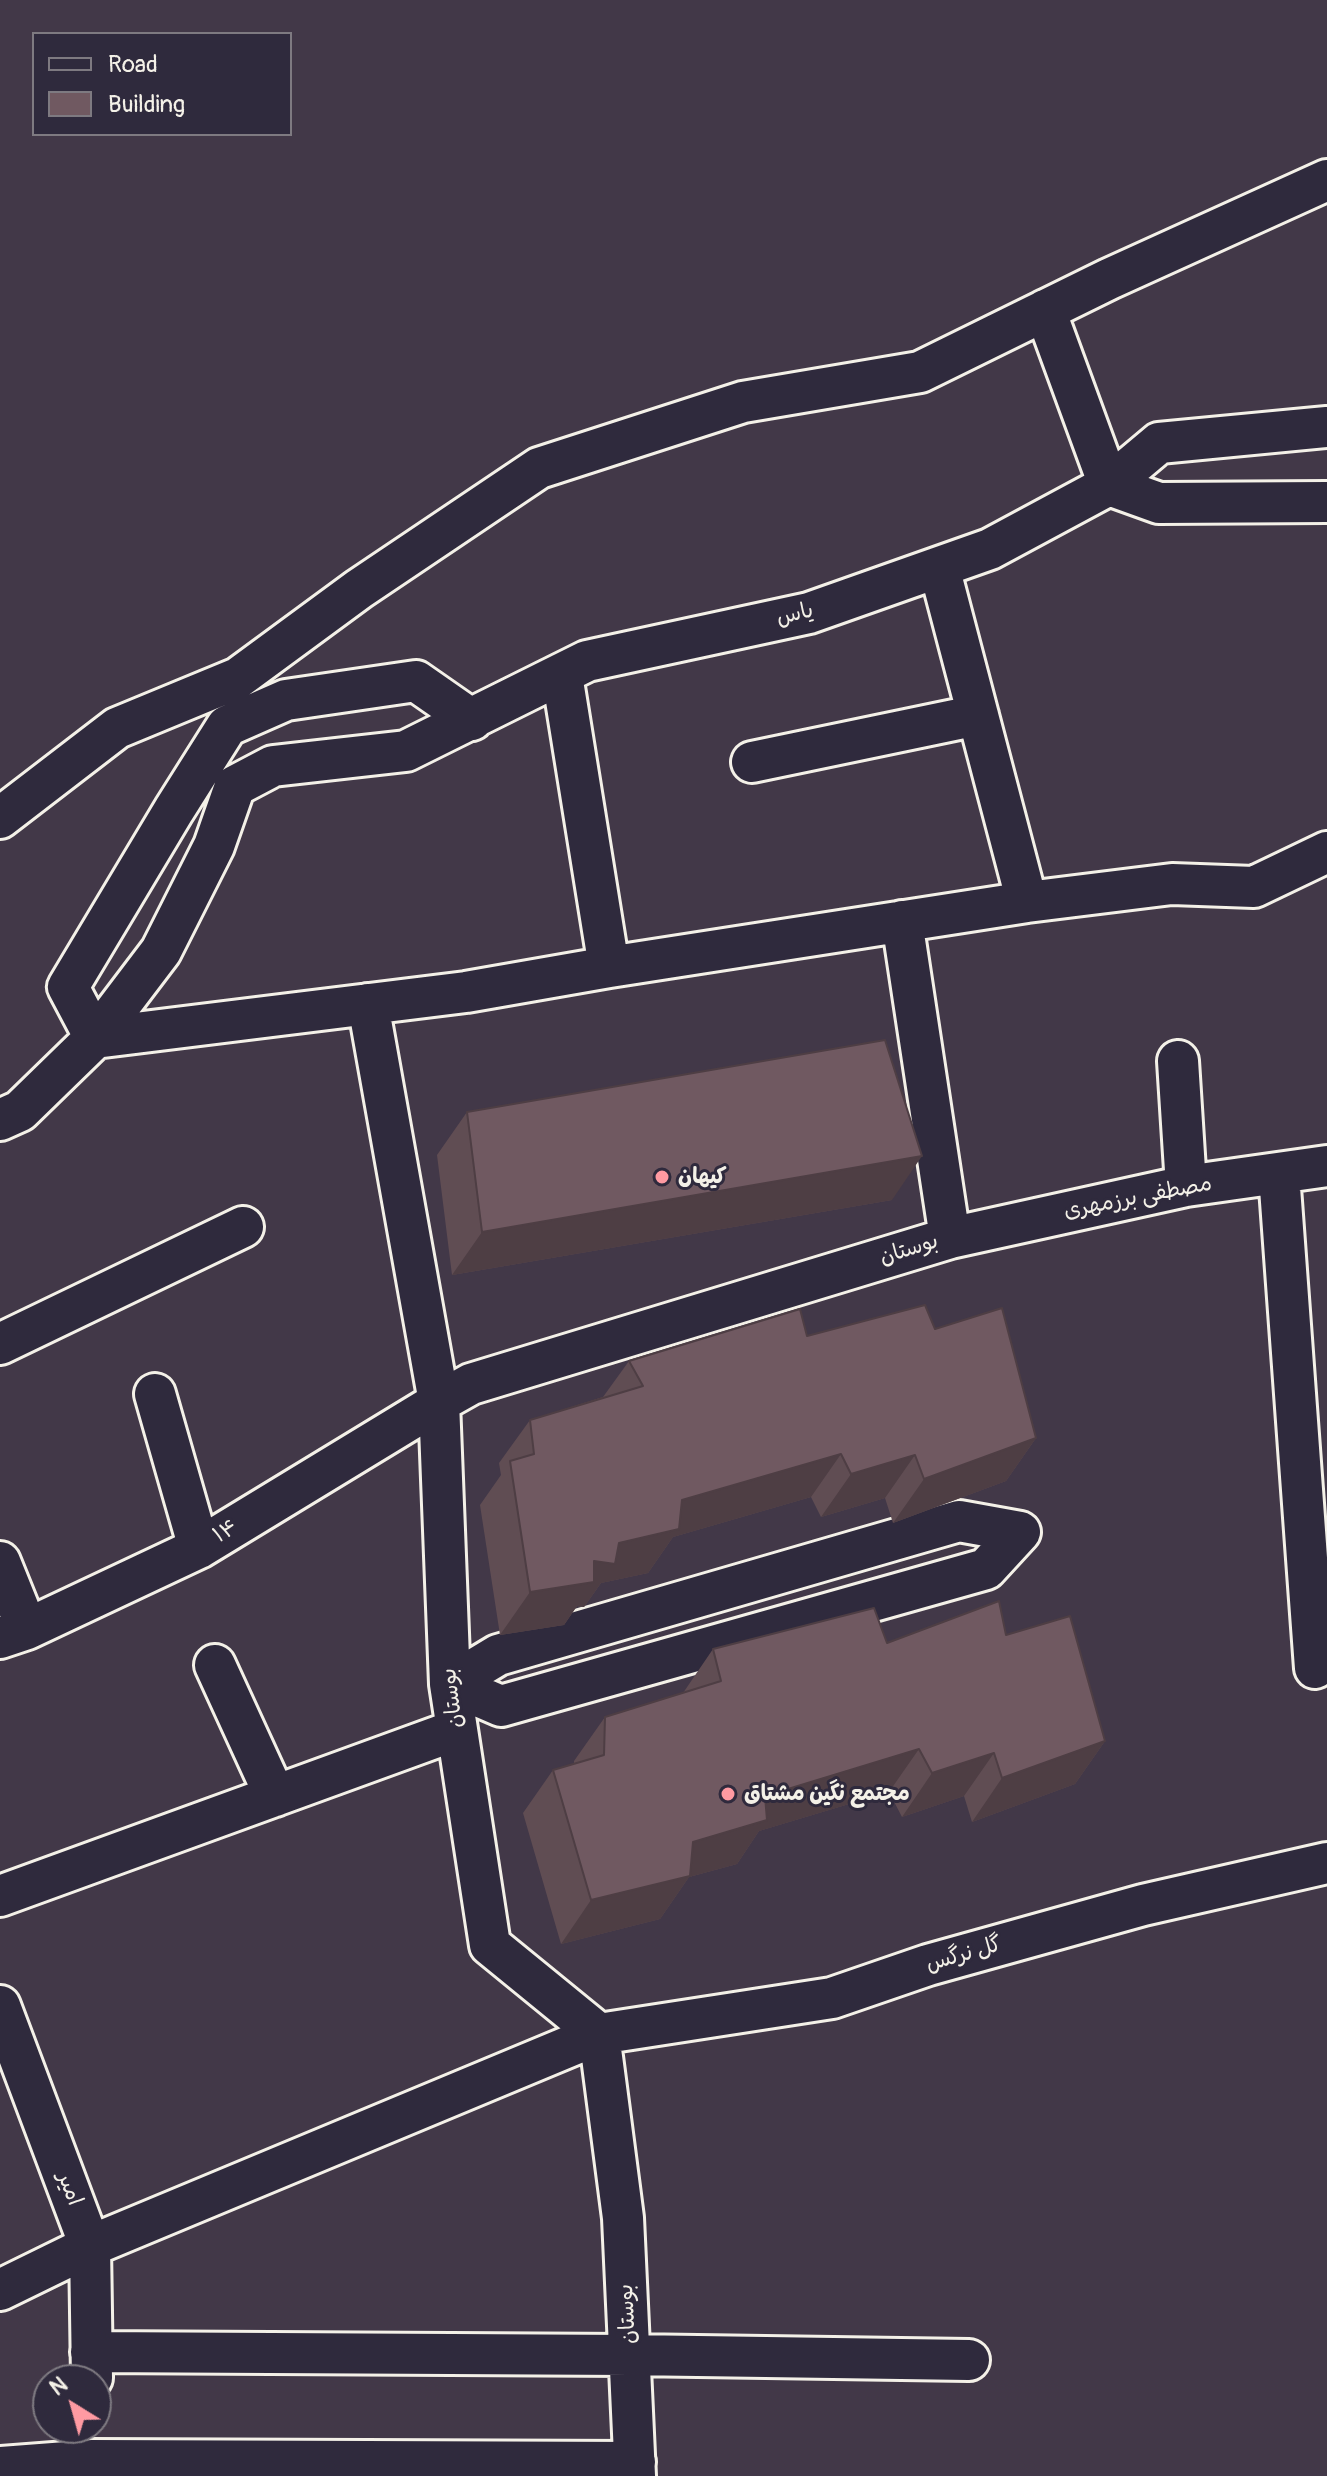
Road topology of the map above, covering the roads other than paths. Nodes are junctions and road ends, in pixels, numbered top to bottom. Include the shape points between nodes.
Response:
1 (1327, 180) edge
2 (1045, 310) junction
3 (1327, 427) edge
4 (1109, 485) junction
5 (1327, 502) edge
6 (939, 567) junction
7 (562, 675) junction
8 (238, 678) junction
9 (978, 715) junction
10 (472, 720) junction
11 (227, 726) junction
12 (752, 762) dead end
13 (0, 818) edge
14 (1327, 852) edge
15 (1027, 902) junction
16 (902, 921) junction
17 (609, 967) junction
18 (368, 1004) junction
19 (95, 1038) junction
20 (1178, 1061) dead end
21 (0, 1120) edge
22 (1327, 1166) edge
23 (1279, 1174) junction
24 (1186, 1186) junction
25 (243, 1227) dead end
26 (950, 1238) junction
27 (0, 1344) edge
28 (155, 1394) dead end
29 (439, 1402) junction
30 (199, 1548) junction
31 (0, 1562) edge
32 (14, 1634) edge
33 (215, 1665) dead end
34 (1315, 1668) dead end
35 (450, 1684) junction
36 (456, 1730) junction
37 (275, 1796) junction
38 (1327, 1863) edge
39 (0, 1896) edge
40 (0, 2006) edge
41 (599, 2034) junction
42 (90, 2246) junction
43 (0, 2290) edge
44 (630, 2355) junction
45 (969, 2360) dead end
46 (92, 2364) edge
47 (112, 2366) edge
48 (93, 2455) edge
49 (0, 2467) edge
50 (635, 2469) edge

1 - 2 street
2 - 4 street
2 - 8 street via 920,372 743,402 539,468
3 - 4 street, یاس via 1159,443
4 - 5 street via 1159,503
4 - 6 street, یاس via 990,549
6 - 7 street, یاس via 809,613 587,661
6 - 9 street
7 - 10 street, یاس
7 - 17 street
8 - 11 street
8 - 13 street via 117,728
9 - 12 street
9 - 15 street
10 - 11 street via 416,681 286,700
10 - 19 street, یاس via 406,751 273,766 235,786 214,846 161,951
11 - 19 street via 68,987
14 - 15 street via 1254,887 1172,884
15 - 16 street
16 - 17 street
16 - 26 street
17 - 18 street
18 - 19 street
18 - 29 street
19 - 21 street, یاس via 20,1111
20 - 24 street
22 - 23 street, مصطفی برزمهری
23 - 24 street, مصطفی برزمهری
23 - 34 street
24 - 26 street, مصطفی برزمهری
25 - 27 street
26 - 29 street, بوستان via 471,1384
28 - 30 street
29 - 30 street, ۱۴
29 - 35 street, بوستان
30 - 32 street, ۱۴
31 - 32 street
33 - 37 street
35 - 35 street via 501,1706 986,1569 1020,1532 959,1521 498,1655
35 - 36 street, بوستان
36 - 37 street
36 - 41 street, بوستان via 490,1945
37 - 39 street
38 - 41 street, گل نرگس via 1143,1905 928,1965 832,1998
40 - 42 street, امیر
41 - 42 street, گل نرگس
41 - 44 street, بوستان via 623,2218
42 - 43 street, گل نرگس
42 - 46 street, امیر
44 - 45 street
44 - 47 street
44 - 50 street, بوستان
48 - 49 street
48 - 50 street

